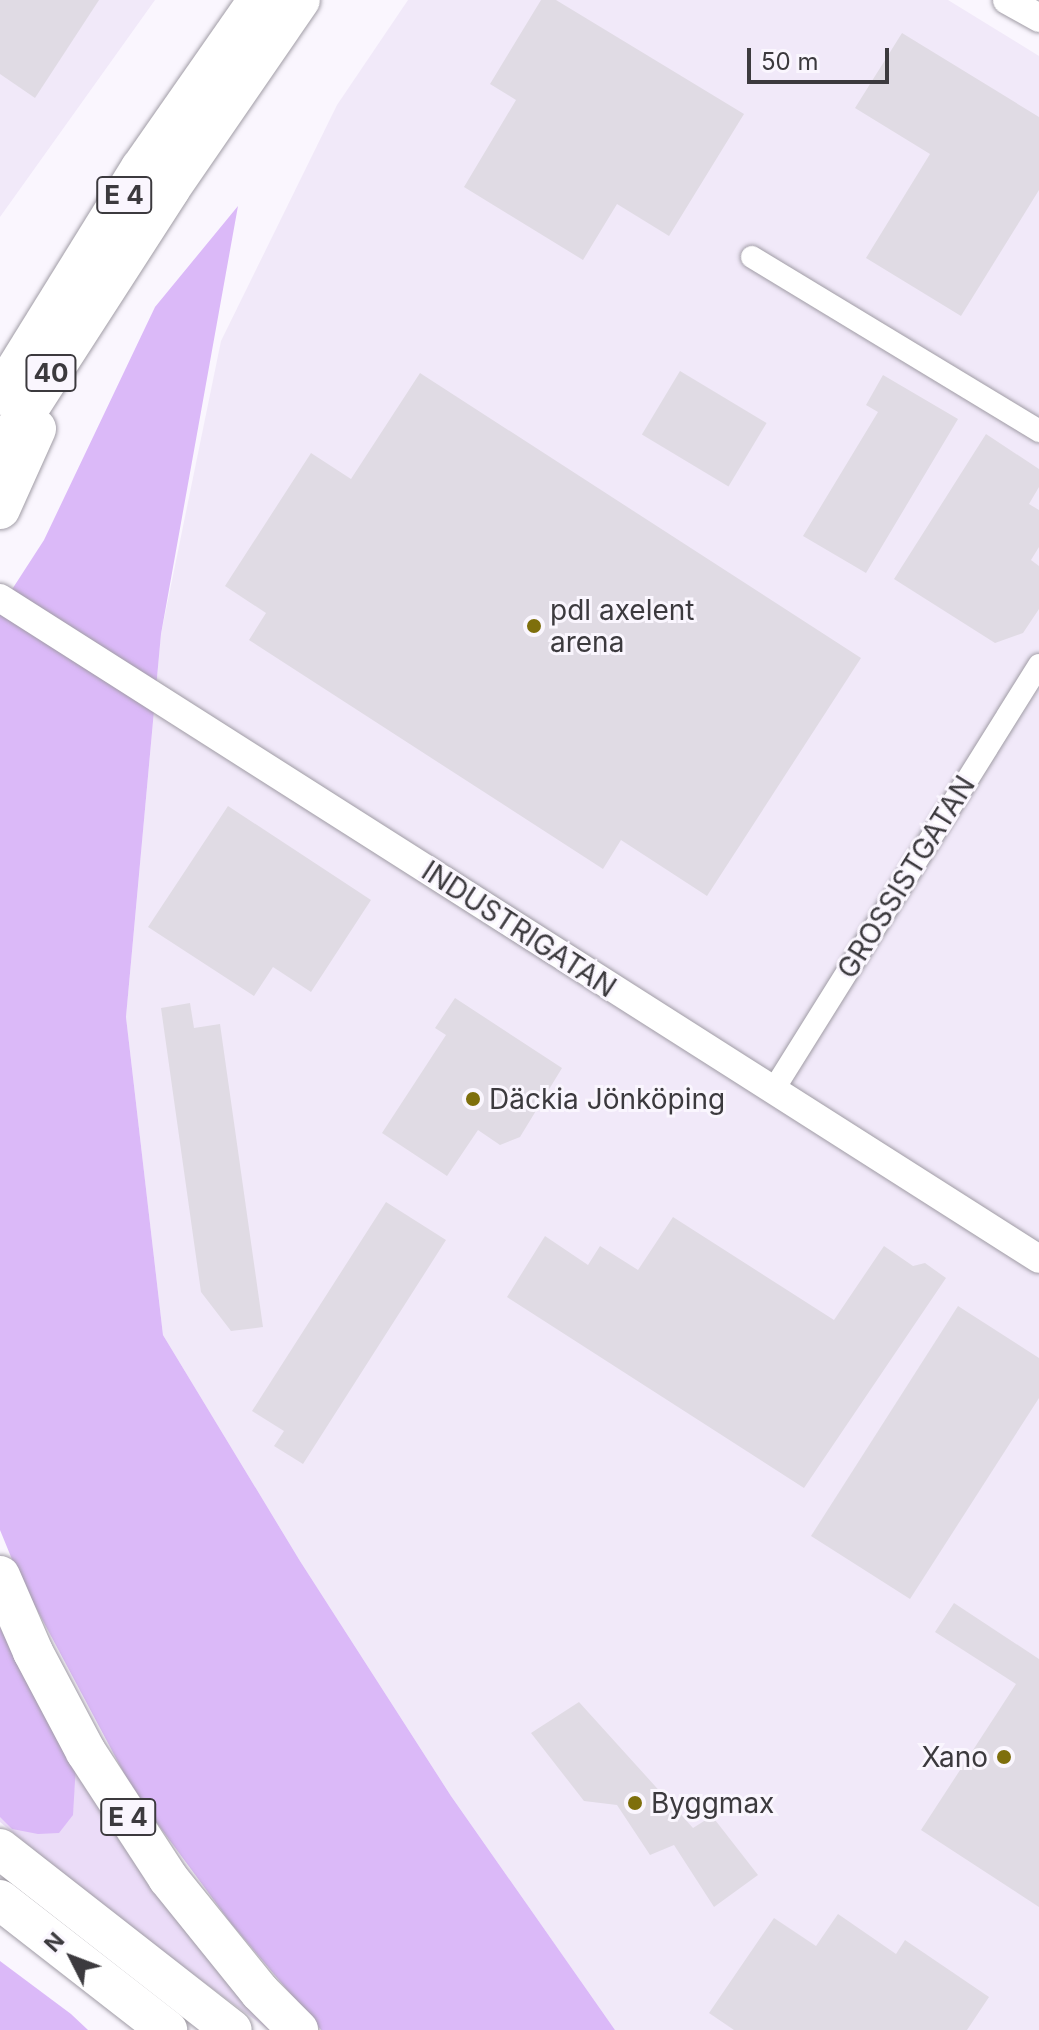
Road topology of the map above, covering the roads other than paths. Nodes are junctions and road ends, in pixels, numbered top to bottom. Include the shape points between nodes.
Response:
1 (258, 0) edge
2 (300, 0) edge
3 (1007, 0) edge
4 (1039, 18) edge
5 (752, 257) dead end
6 (105, 294) junction
7 (0, 395) edge
8 (1039, 431) edge
9 (0, 453) edge
10 (0, 509) edge
11 (0, 598) edge
12 (1039, 665) edge
13 (774, 1089) junction
14 (1039, 1259) edge
15 (0, 1576) edge
16 (0, 1849) edge
17 (0, 1900) edge
18 (0, 1909) edge
19 (86, 1968) junction
20 (167, 2030) edge
21 (232, 2030) edge
22 (298, 2030) edge

1 - 7 highway, E 4 via 133,180
2 - 6 highway, E 4
3 - 4 street
5 - 8 street
6 - 9 highway, 40
6 - 10 highway, E 4
11 - 13 street, INDUSTRIGATAN via 560,958
12 - 13 street, GROSSISTGATAN
13 - 14 street, INDUSTRIGATAN
15 - 22 highway, E 4 via 86,1752 168,1878 260,1992
16 - 21 highway
17 - 19 highway
18 - 19 highway
19 - 20 highway

